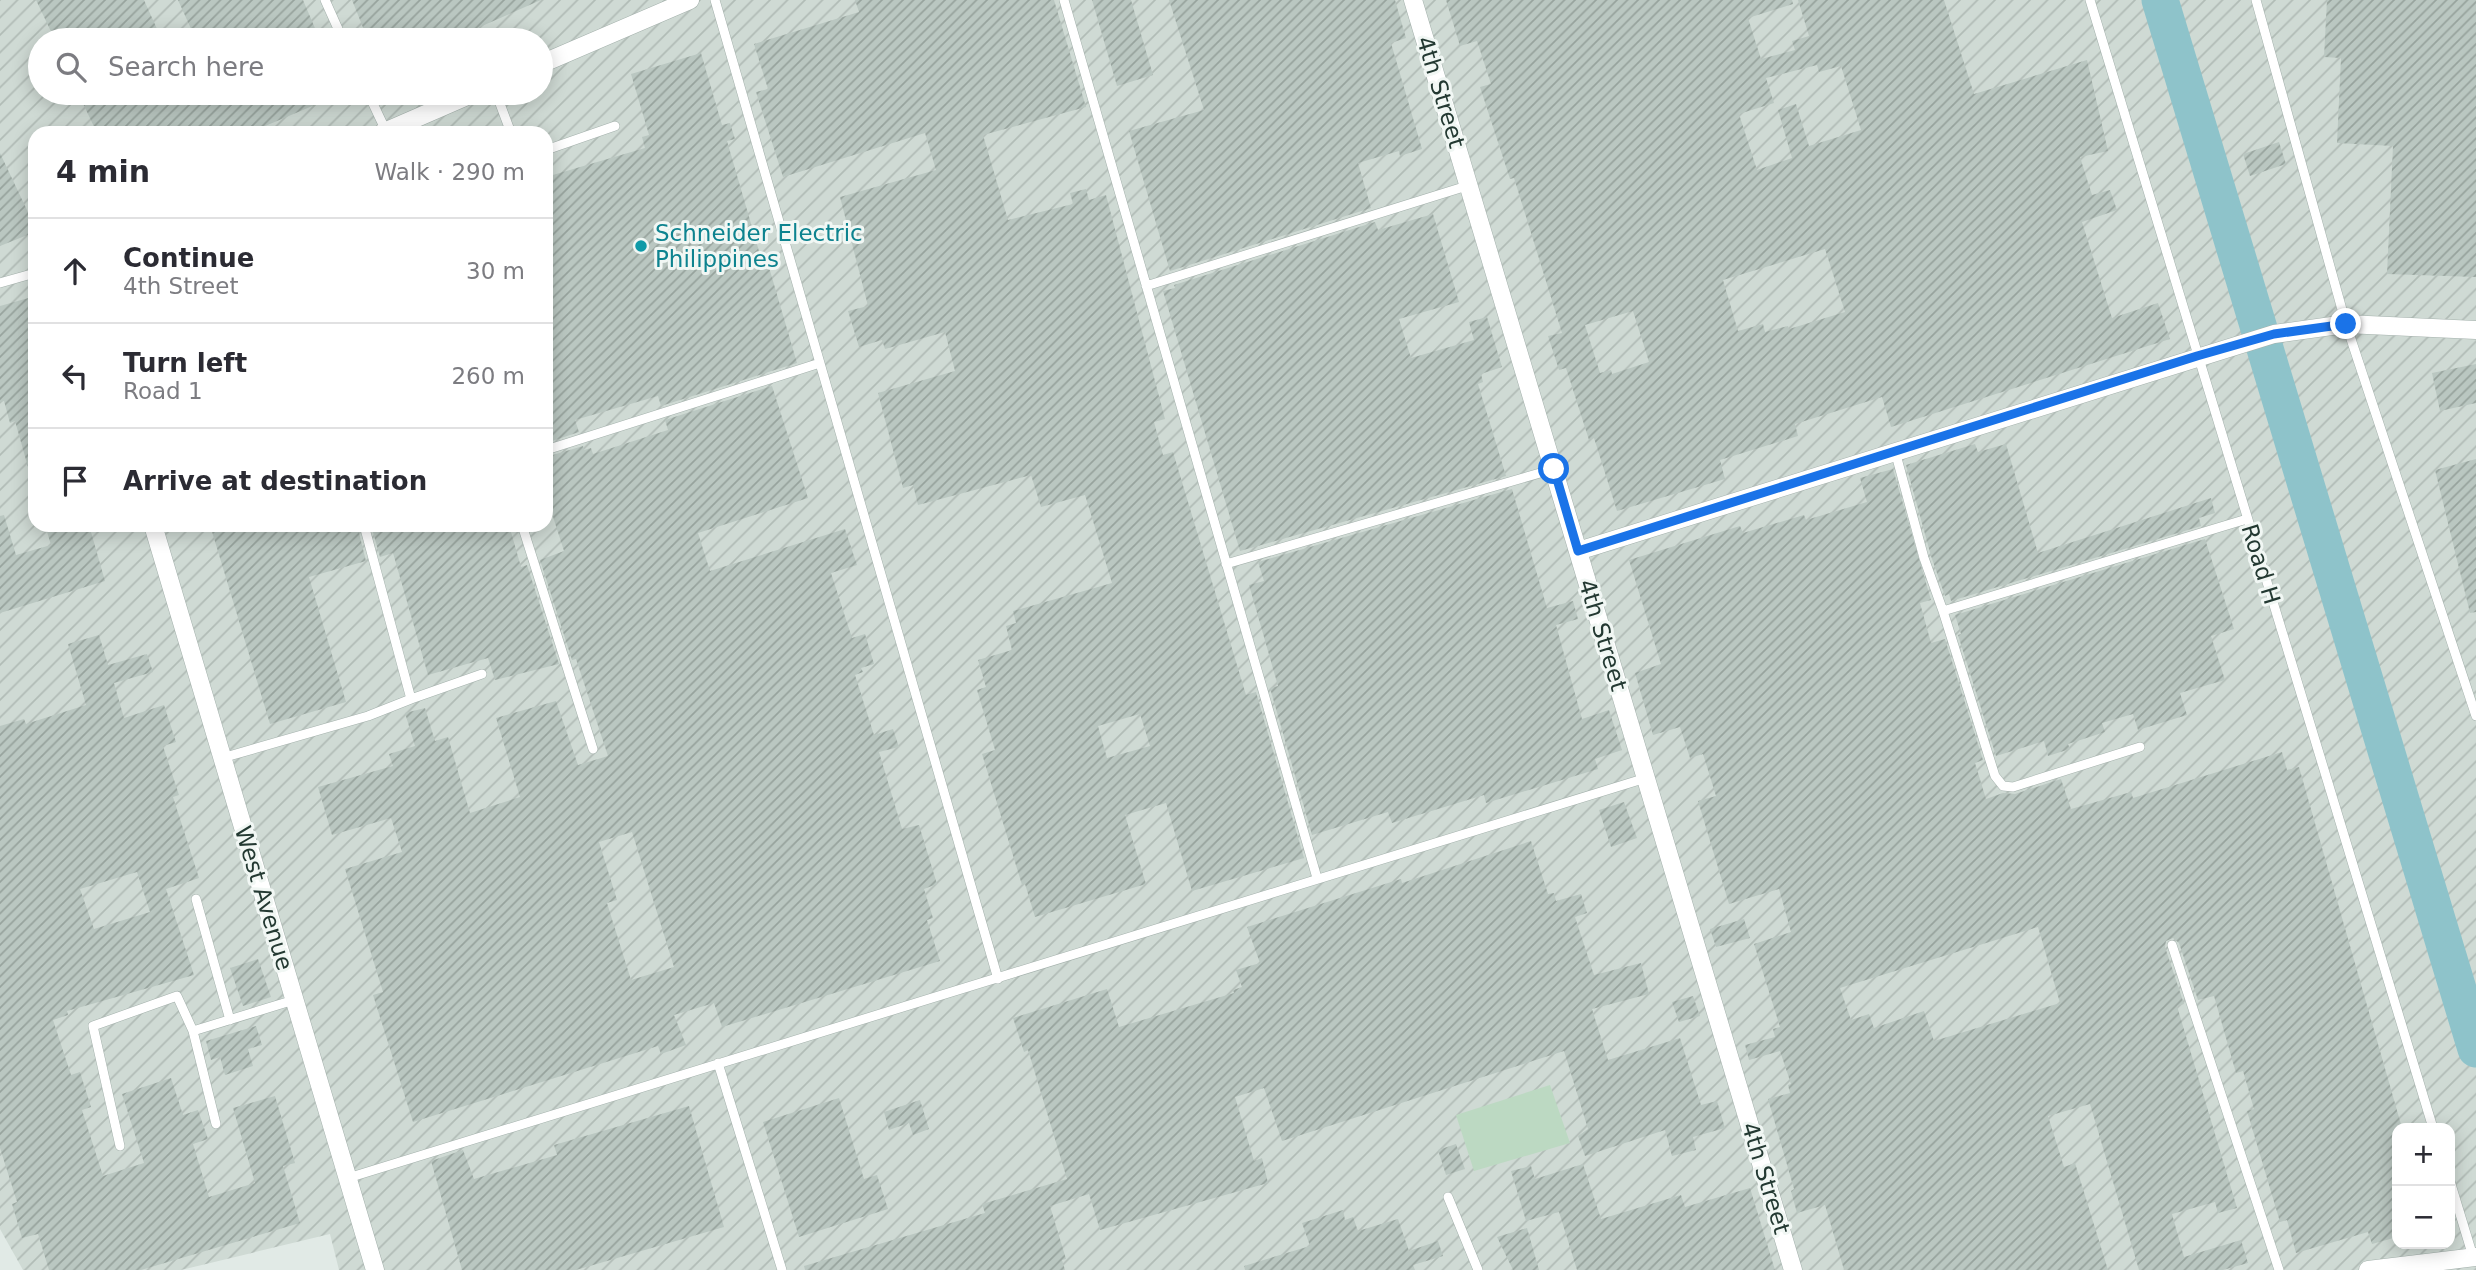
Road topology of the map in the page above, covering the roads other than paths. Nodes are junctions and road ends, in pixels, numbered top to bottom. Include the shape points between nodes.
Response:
1 (325, 0) edge
2 (690, 0) edge
3 (715, 0) edge
4 (1064, 0) edge
5 (1413, 0) edge
6 (2090, 0) edge
7 (2256, 0) edge
8 (338, 28) edge
9 (553, 59) edge
10 (375, 105) edge
11 (448, 105) edge
12 (500, 105) edge
13 (388, 126) edge
14 (402, 126) edge
15 (508, 126) edge
16 (615, 126) dead end
17 (553, 148) edge
18 (1470, 185) junction
19 (28, 275) edge
20 (0, 284) edge
21 (1146, 286) junction
22 (2346, 324) junction
23 (2476, 330) edge
24 (2197, 356) junction
25 (820, 363) junction
26 (553, 448) edge
27 (1895, 451) junction
28 (1554, 469) junction
29 (2247, 519) junction
30 (155, 532) edge
31 (366, 532) edge
32 (525, 532) edge
33 (1578, 551) junction
34 (1226, 564) junction
35 (1943, 611) junction
36 (482, 674) dead end
37 (411, 699) junction
38 (2476, 716) edge
39 (2140, 747) dead end
40 (593, 749) dead end
41 (222, 758) junction
42 (1646, 778) junction
43 (1317, 878) junction
44 (196, 899) dead end
45 (2172, 945) dead end
46 (998, 979) junction
47 (294, 1000) junction
48 (230, 1020) junction
49 (193, 1031) junction
50 (718, 1063) junction
51 (2432, 1123) edge
52 (216, 1124) dead end
53 (120, 1146) dead end
54 (348, 1178) junction
55 (2452, 1186) edge
56 (1448, 1197) dead end
57 (2475, 1259) edge
58 (375, 1270) edge
59 (782, 1270) edge
60 (1478, 1270) edge
61 (1793, 1270) edge
62 (2280, 1270) edge
63 (2368, 1270) edge

1 - 8 lane
2 - 9 street
3 - 25 lane
4 - 21 lane
5 - 18 street, 4th Street
6 - 24 lane, Road H
7 - 22 lane
10 - 13 lane
11 - 14 street
12 - 15 lane
16 - 17 lane
18 - 21 lane
18 - 28 street, 4th Street
19 - 20 lane
21 - 34 lane
22 - 23 street
22 - 24 street via 2274,334
22 - 38 lane
24 - 27 street
24 - 29 lane, Road H
25 - 26 lane
25 - 46 lane
27 - 33 street
27 - 35 lane
28 - 33 street, 4th Street
28 - 34 lane
29 - 35 lane
29 - 51 lane, Road H
30 - 41 street, West Avenue
31 - 37 lane
32 - 40 lane
33 - 42 street, 4th Street
34 - 43 lane
35 - 39 lane via 1995,776 2003,786
36 - 37 lane
37 - 41 lane
41 - 47 street, West Avenue
42 - 43 lane
42 - 61 street, 4th Street
43 - 46 lane
44 - 48 lane
45 - 62 lane
46 - 50 lane
47 - 48 lane
47 - 54 street, West Avenue
48 - 49 lane
49 - 52 lane
49 - 53 lane via 177,996 93,1027
50 - 54 lane
50 - 59 lane
54 - 58 street, West Avenue
55 - 57 lane
56 - 60 lane
57 - 63 street

